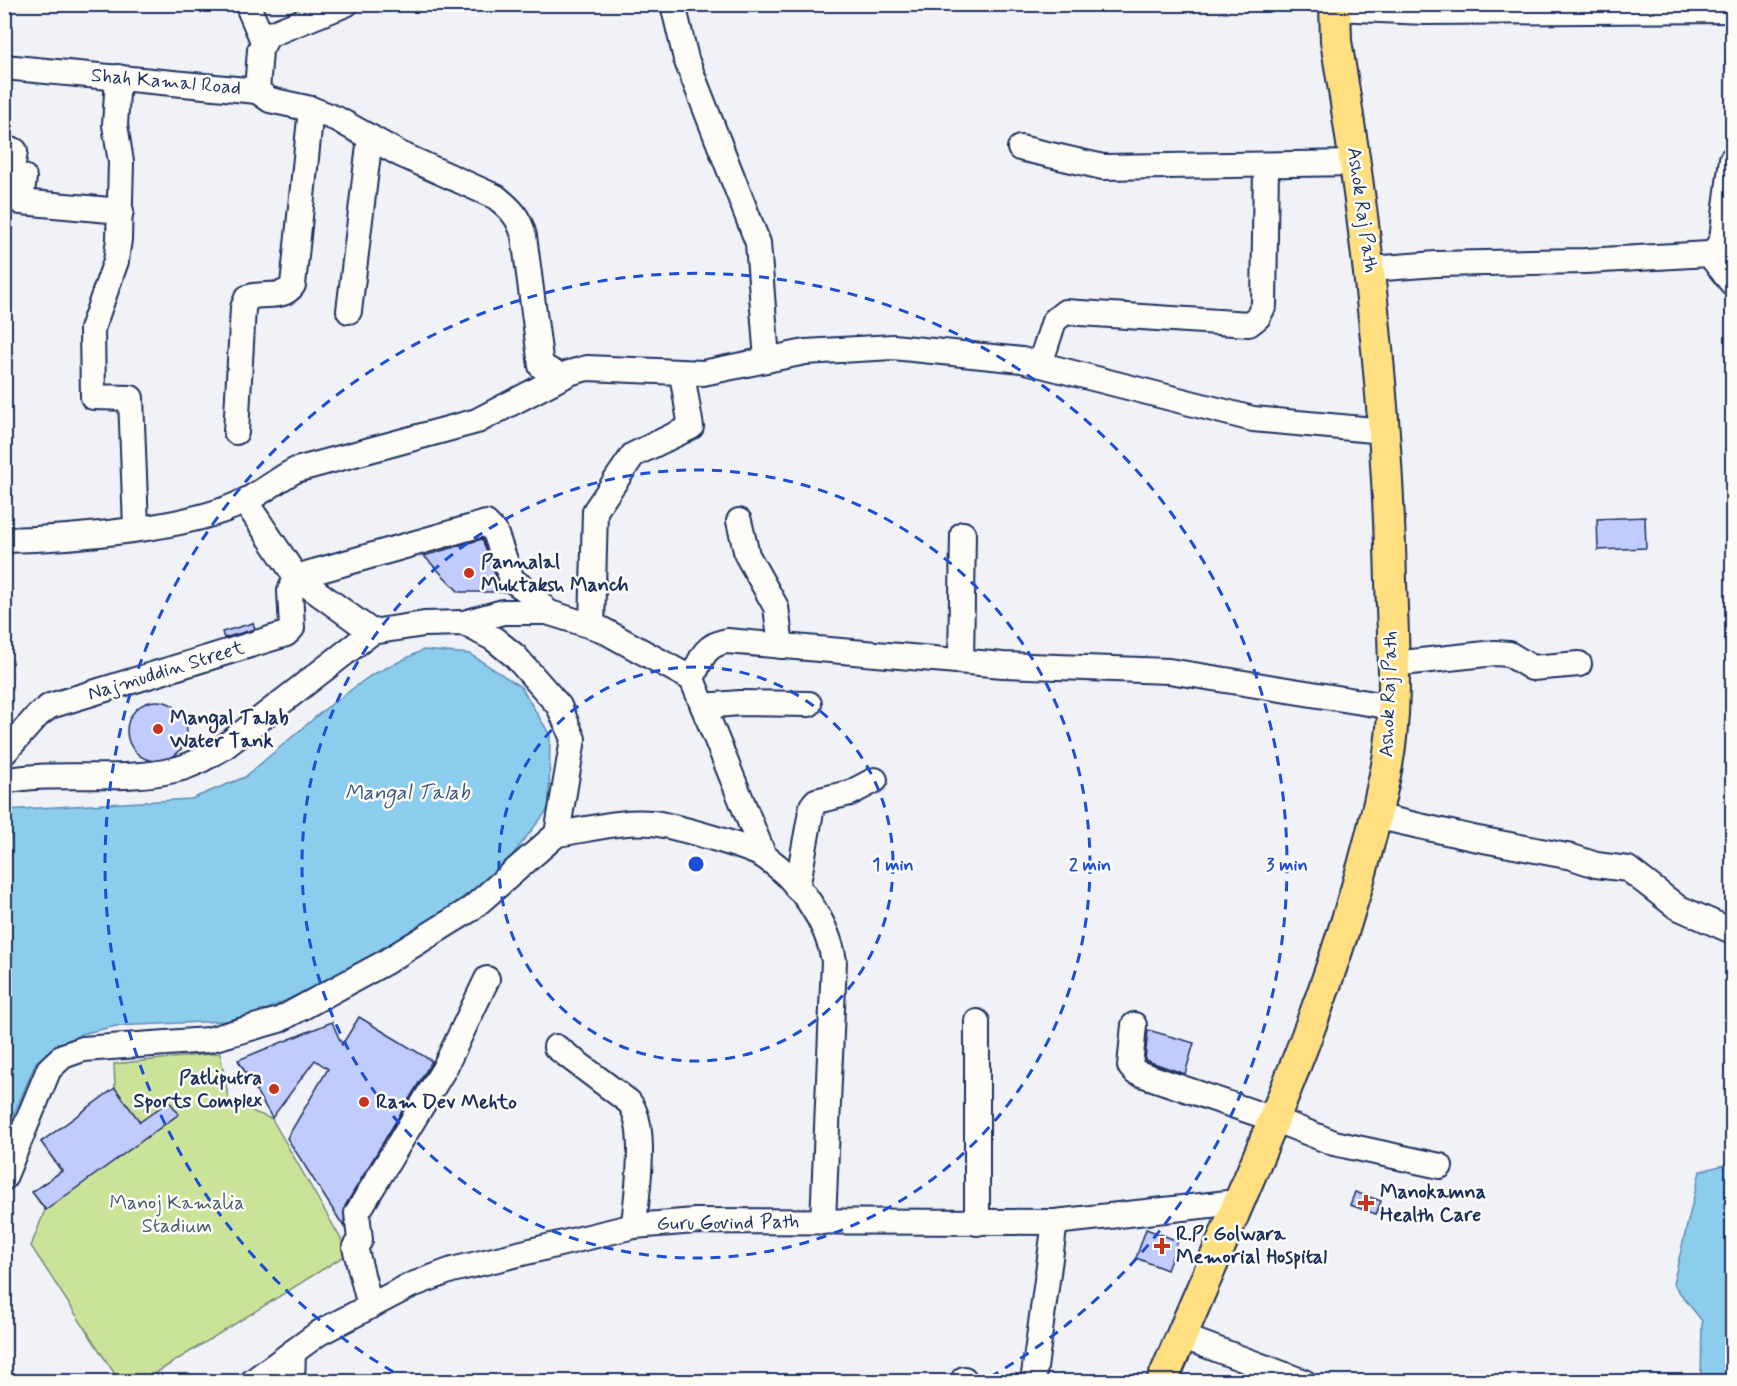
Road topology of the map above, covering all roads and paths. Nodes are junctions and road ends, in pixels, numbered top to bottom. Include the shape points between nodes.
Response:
1 (247, 4) edge
2 (346, 4) edge
3 (673, 4) edge
4 (1335, 6) edge
5 (1732, 10) edge
6 (263, 41) junction
7 (4, 67) edge
8 (118, 77) junction
9 (257, 91) junction
10 (311, 109) junction
11 (370, 137) junction
12 (1020, 148) dead end
13 (4, 150) edge
14 (1732, 159) edge
15 (1356, 163) junction
16 (1266, 166) junction
17 (121, 211) junction
18 (1709, 254) junction
19 (1371, 269) junction
20 (1732, 283) edge
21 (349, 311) dead end
22 (767, 360) junction
23 (1040, 364) junction
24 (682, 374) junction
25 (562, 377) junction
26 (1384, 431) junction
27 (236, 432) dead end
28 (245, 501) junction
29 (739, 521) dead end
30 (136, 527) junction
31 (963, 534) dead end
32 (4, 540) edge
33 (296, 577) junction
34 (547, 612) junction
35 (464, 622) junction
36 (592, 626) junction
37 (372, 632) junction
38 (781, 646) junction
39 (961, 662) junction
40 (1393, 664) junction
41 (1579, 664) dead end
42 (692, 679) junction
43 (809, 704) dead end
44 (703, 706) junction
45 (1393, 706) junction
46 (4, 753) edge
47 (875, 780) dead end
48 (4, 781) edge
49 (1375, 816) junction
50 (557, 834) junction
51 (764, 856) junction
52 (797, 888) junction
53 (1732, 931) edge
54 (487, 979) dead end
55 (977, 1022) dead end
56 (1134, 1025) dead end
57 (556, 1047) dead end
58 (1276, 1119) junction
59 (1440, 1166) dead end
60 (4, 1178) edge
61 (1237, 1202) junction
62 (823, 1222) junction
63 (977, 1222) junction
64 (1055, 1222) junction
65 (634, 1226) junction
66 (370, 1306) junction
67 (1180, 1336) junction
68 (292, 1352) junction
69 (252, 1382) edge
70 (292, 1382) edge
71 (1034, 1382) edge
72 (1162, 1382) edge
73 (1304, 1382) edge

1 - 6 street
2 - 6 street via 278,30
3 - 22 street via 686,59 758,243
4 - 5 street via 1425,12
4 - 15 main road, Ashok Raj Path via 1336,41
6 - 9 street, Shah Kamal Road
7 - 8 street, Shah Kamal Road
8 - 9 street, Shah Kamal Road
8 - 17 street via 115,125 121,162
9 - 10 street via 270,100
10 - 11 street
10 - 27 street via 293,285 280,295 247,298 243,308
11 - 21 street
11 - 25 street via 496,197 515,213 524,236 541,366
12 - 16 street via 1103,167
13 - 17 street via 15,151 11,176 24,177 21,202
14 - 18 street via 1722,239
15 - 16 street
15 - 19 main road, Ashok Raj Path
16 - 23 street via 1264,305 1254,321 1249,324 1065,312 1054,321
17 - 30 street via 116,261 92,329 91,381 93,397 130,398
18 - 19 street
18 - 20 street
19 - 26 main road, Ashok Raj Path
22 - 23 street via 805,352 893,347 965,352
22 - 24 street
23 - 26 street via 1252,419
24 - 25 street via 587,368
24 - 36 street via 691,427 633,455 595,511
25 - 28 street via 477,422 296,470
26 - 40 main road, Ashok Raj Path
28 - 30 street via 172,522
28 - 33 street
29 - 38 street via 747,555 776,607
30 - 32 street via 54,539
31 - 39 street
33 - 34 street via 486,523 495,532 512,580 533,595
33 - 37 street
33 - 46 street, Najmuddin Street via 290,591 292,628 286,633 50,706
34 - 35 street via 504,612
34 - 36 street
35 - 37 street
35 - 50 street via 515,656 559,706 567,722 573,739
36 - 42 street
37 - 48 street via 224,747 203,759 174,770 120,776 25,777
38 - 39 street
38 - 42 street via 714,643 706,649
39 - 45 street via 1169,671
40 - 41 street via 1495,653 1509,654 1532,668
40 - 45 main road, Ashok Raj Path
42 - 44 street
43 - 44 street
44 - 51 street
45 - 49 main road, Ashok Raj Path via 1386,772
47 - 52 street via 850,793 816,801 812,806
49 - 53 street via 1628,869 1677,907
49 - 58 main road, Ashok Raj Path via 1343,938
50 - 51 street via 651,823
50 - 60 street via 471,909 384,963 279,1020 208,1040 83,1049 63,1056 49,1069
51 - 52 street
52 - 62 street via 826,931 834,961
54 - 66 street via 444,1069 357,1213 360,1240 355,1247
55 - 63 street
56 - 58 street via 1130,1065 1135,1072
57 - 65 street via 629,1102 637,1115 640,1132
58 - 59 street via 1359,1150
58 - 61 main road, Ashok Raj Path
61 - 64 street, Guru Govind Path
61 - 67 main road, Ashok Raj Path
62 - 63 street, Guru Govind Path
62 - 65 street, Guru Govind Path via 695,1221
63 - 64 street, Guru Govind Path
64 - 71 street
65 - 66 street, Guru Govind Path via 452,1269
66 - 68 street, Guru Govind Path
67 - 72 main road, Ashok Raj Path
67 - 73 street
68 - 69 street, Guru Govind Path
68 - 70 street

